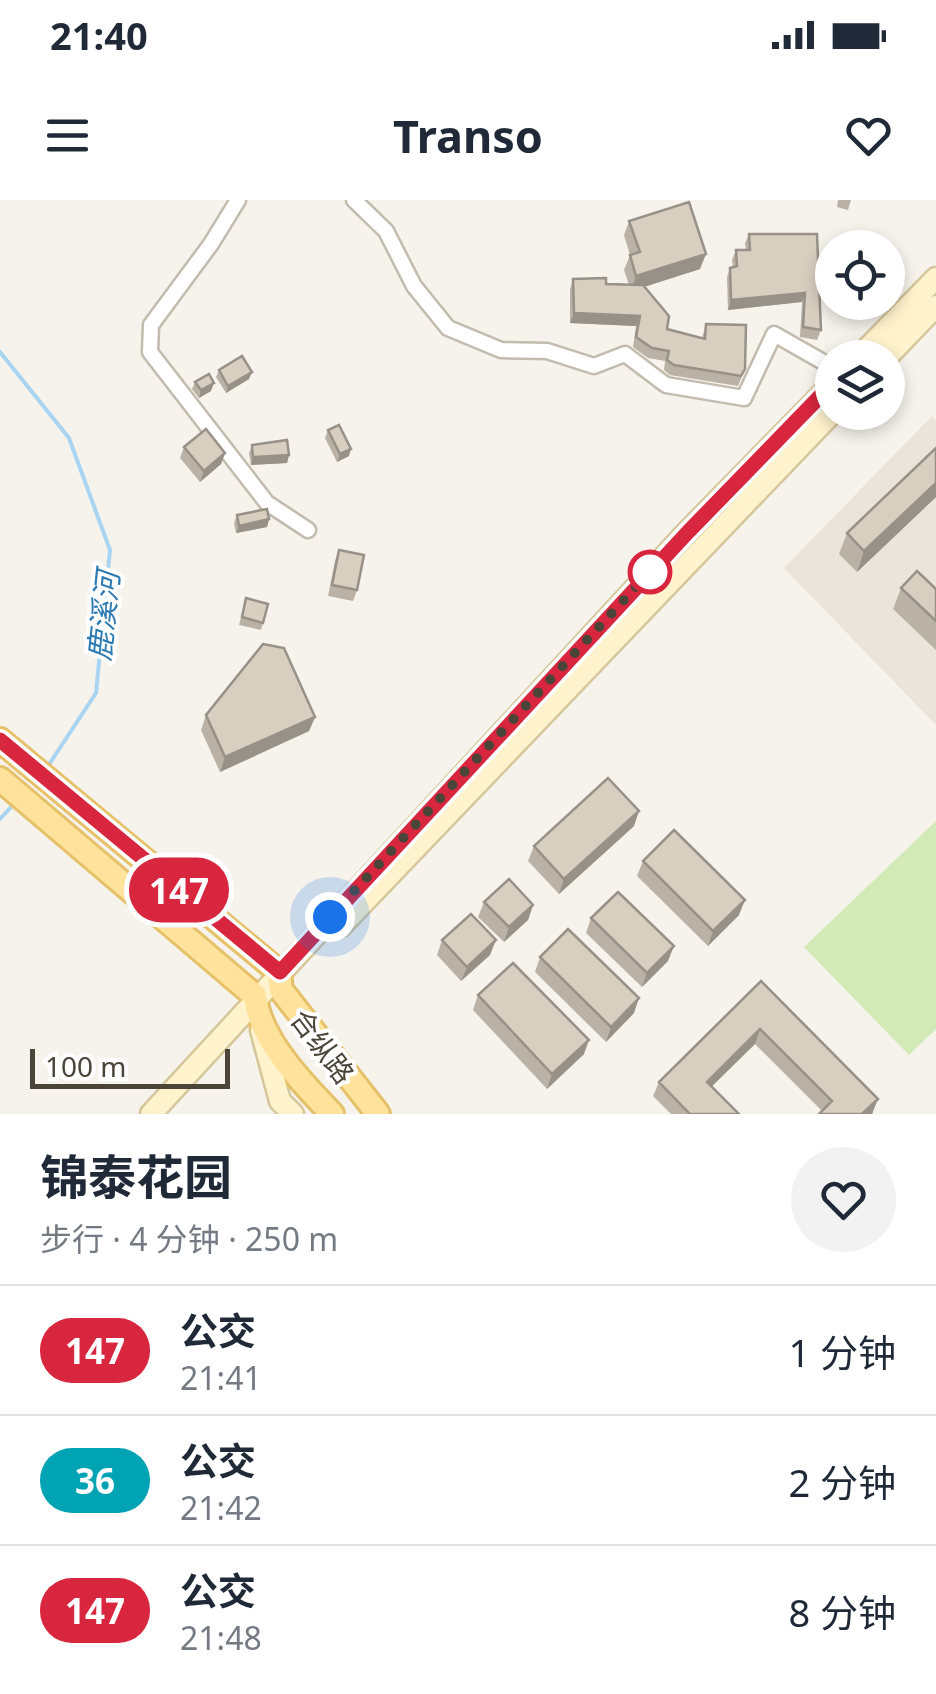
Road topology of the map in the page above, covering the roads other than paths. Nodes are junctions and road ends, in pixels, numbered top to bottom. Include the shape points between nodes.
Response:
1 (238, 200) edge
2 (354, 200) edge
3 (936, 278) edge
4 (936, 306) edge
5 (876, 340) edge
6 (903, 340) edge
7 (815, 357) edge
8 (815, 401) edge
9 (816, 430) edge
10 (308, 530) dead end
11 (0, 740) edge
12 (0, 779) edge
13 (280, 981) junction
14 (256, 1005) junction
15 (151, 1114) edge
16 (166, 1114) edge
17 (293, 1114) edge
18 (332, 1114) edge
19 (378, 1114) edge

1 - 10 street via 151,325 150,352 267,503
2 - 7 street via 386,231 414,286 448,328 500,350 547,350 594,366 624,354 666,385 744,398 774,334
3 - 5 street
4 - 6 street
8 - 13 street
9 - 13 street
11 - 13 main road, 合纵路
12 - 14 main road, 合纵路
13 - 14 street
13 - 19 main road, 合纵路
14 - 15 street
14 - 16 street
14 - 17 street via 280,1102
14 - 18 main road, 合纵路 via 305,1086

